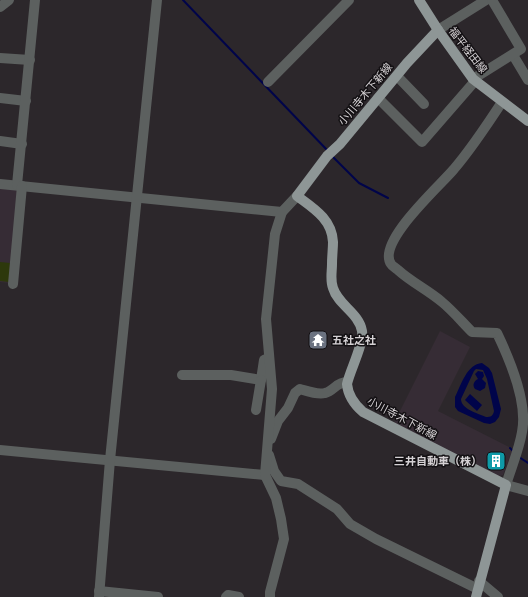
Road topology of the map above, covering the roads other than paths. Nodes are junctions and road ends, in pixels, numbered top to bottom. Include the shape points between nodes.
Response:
1 (8, 0) edge
2 (35, 0) edge
3 (157, 0) edge
4 (349, 0) edge
5 (419, 0) edge
6 (486, 0) edge
7 (492, 0) edge
8 (0, 7) edge
9 (438, 30) junction
10 (521, 50) edge
11 (0, 58) edge
12 (30, 60) junction
13 (397, 76) junction
14 (474, 80) junction
15 (528, 80) edge
16 (268, 82) dead end
17 (0, 98) edge
18 (378, 98) junction
19 (26, 101) junction
20 (502, 102) junction
21 (424, 104) dead end
22 (528, 121) edge
23 (0, 141) edge
24 (22, 144) junction
25 (0, 184) edge
26 (20, 185) junction
27 (137, 196) junction
28 (297, 196) junction
29 (282, 212) junction
30 (13, 284) dead end
31 (270, 358) junction
32 (182, 375) dead end
33 (261, 380) junction
34 (347, 382) junction
35 (256, 410) dead end
36 (267, 446) junction
37 (0, 450) edge
38 (110, 460) junction
39 (265, 475) junction
40 (506, 485) junction
41 (528, 491) edge
42 (478, 589) edge
43 (99, 594) edge
44 (158, 597) edge
45 (226, 597) edge
46 (239, 597) edge
47 (270, 597) edge
48 (498, 597) edge

1 - 8 street
2 - 12 street
3 - 27 street
4 - 16 street
5 - 9 main road, 福平経田線
6 - 9 street
7 - 10 street
9 - 13 main road, 小川寺木下新線
9 - 14 main road, 福平経田線
10 - 14 street
10 - 15 street
11 - 12 street
12 - 19 street
13 - 18 main road, 小川寺木下新線
13 - 21 street
14 - 18 street via 422,142
14 - 20 main road, 福平経田線
17 - 19 street
18 - 28 main road, 小川寺木下新線 via 327,156
19 - 24 street
20 - 22 main road, 福平経田線
20 - 40 street via 453,171 415,210 391,245 389,255 390,263 408,279 441,301 472,332 497,333 517,384 524,413 522,432
23 - 24 street
24 - 26 street
25 - 26 street
26 - 27 street
26 - 30 street
27 - 29 street
27 - 38 street
28 - 29 street
28 - 34 main road via 326,220 333,241 333,289 357,320 362,332
29 - 31 street via 275,234 266,319
31 - 33 street via 264,360
31 - 36 street via 272,389
32 - 33 street via 231,375
33 - 35 street
34 - 36 street via 337,384 325,393 300,389 295,393
34 - 40 main road, 小川寺木下新線 via 347,390 356,406 363,412
36 - 39 street
36 - 42 street via 274,471 281,481 298,484 337,509 350,524
37 - 38 street
38 - 39 street
38 - 43 street
39 - 47 street via 276,498 284,539
40 - 41 street
40 - 42 main road
42 - 48 street
43 - 44 street
45 - 46 street

